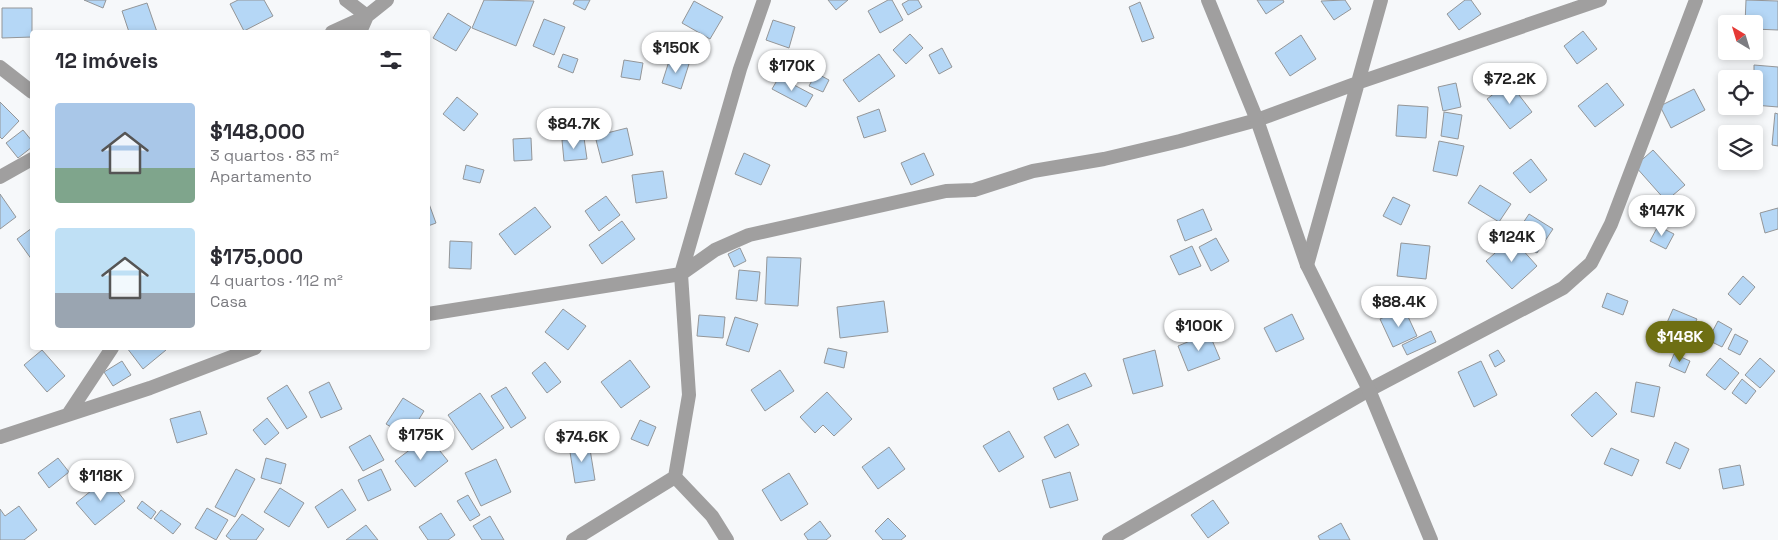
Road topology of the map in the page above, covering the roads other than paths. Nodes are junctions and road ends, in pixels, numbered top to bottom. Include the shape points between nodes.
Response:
1 (346, 0) edge
2 (387, 0) edge
3 (764, 0) edge
4 (1208, 0) edge
5 (1381, 0) edge
6 (1600, 0) edge
7 (1696, 0) edge
8 (367, 16) junction
9 (336, 30) edge
10 (361, 30) edge
11 (0, 67) edge
12 (1360, 82) junction
13 (30, 90) edge
14 (1257, 120) junction
15 (30, 161) edge
16 (0, 177) edge
17 (1307, 266) junction
18 (681, 274) junction
19 (430, 314) edge
20 (111, 350) edge
21 (250, 350) edge
22 (1369, 390) junction
23 (69, 413) junction
24 (0, 436) edge
25 (675, 477) junction
26 (573, 540) edge
27 (727, 540) edge
28 (1109, 540) edge
29 (1431, 540) edge

1 - 8 street
2 - 8 street
3 - 18 street via 740,69
4 - 14 street
5 - 12 street
6 - 12 street
7 - 22 street via 1611,224 1591,263 1563,288
8 - 9 street
8 - 10 street
11 - 13 street
12 - 14 street
12 - 17 street
14 - 17 street
14 - 18 street via 1113,157 1033,170 974,190 946,191 749,235 715,250
15 - 16 street
17 - 22 street
18 - 19 street
18 - 25 street via 690,395
20 - 23 street
21 - 23 street via 150,388
22 - 28 street
22 - 29 street
23 - 24 street
25 - 26 street
25 - 27 street via 712,516

